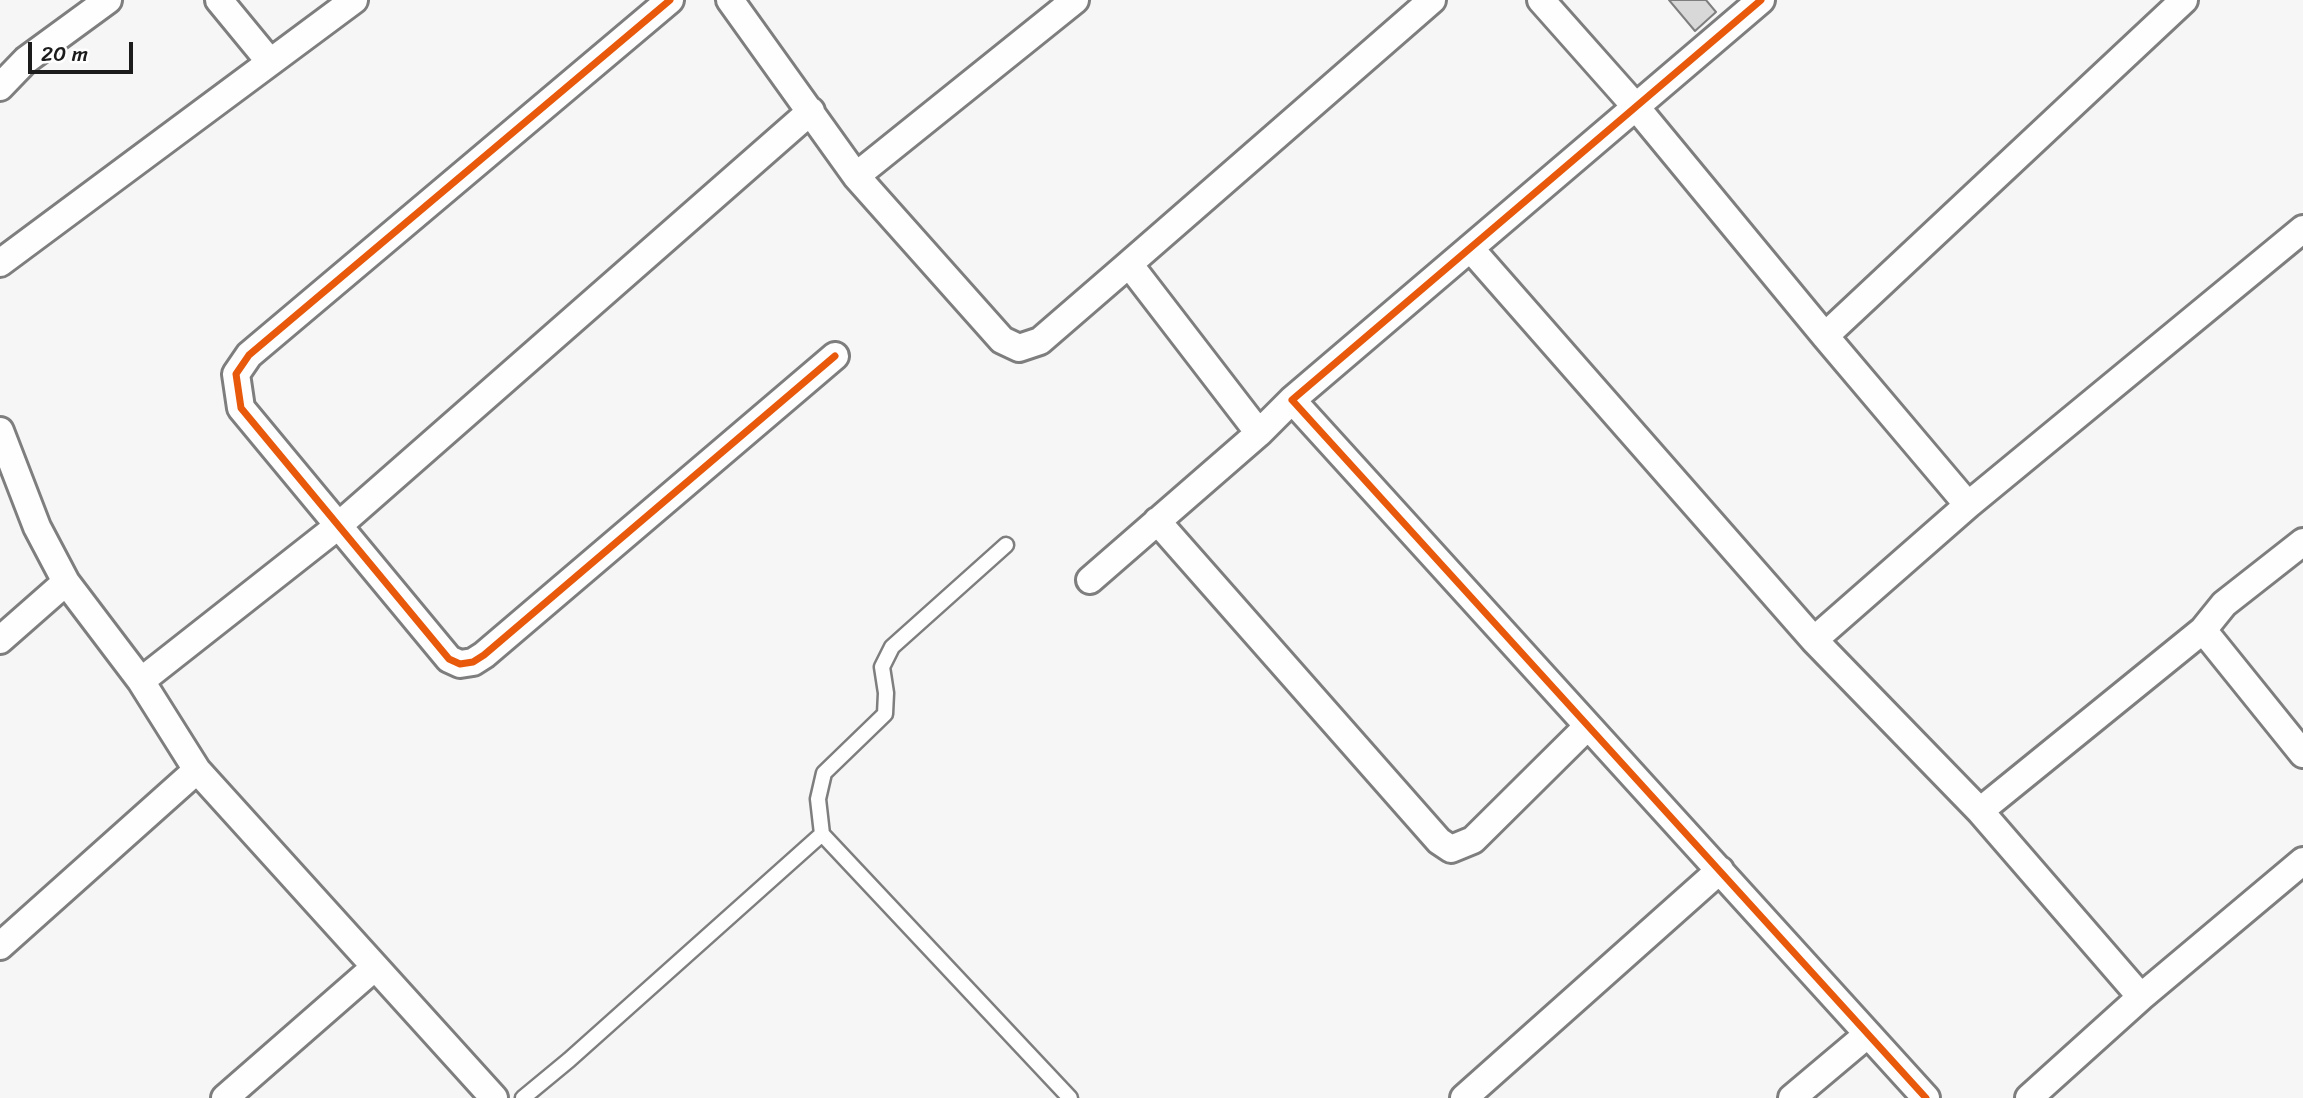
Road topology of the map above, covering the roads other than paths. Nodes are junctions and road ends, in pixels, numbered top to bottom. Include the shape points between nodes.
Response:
1 (108, 0) edge
2 (219, 0) edge
3 (354, 0) edge
4 (670, 0) edge
5 (730, 0) edge
6 (1075, 0) edge
7 (1432, 0) edge
8 (1541, 0) edge
9 (1761, 0) edge
10 (2184, 0) edge
11 (270, 62) junction
12 (0, 87) edge
13 (1636, 107) junction
14 (811, 111) junction
15 (856, 176) junction
16 (2303, 229) edge
17 (1470, 248) junction
18 (0, 263) edge
19 (1129, 264) junction
20 (1825, 337) junction
21 (835, 356) dead end
22 (1292, 400) junction
23 (0, 431) edge
24 (1259, 433) junction
25 (1968, 505) junction
26 (1157, 521) junction
27 (338, 526) junction
28 (2303, 542) edge
29 (1006, 545) dead end
30 (1090, 580) dead end
31 (66, 582) junction
32 (2203, 630) junction
33 (0, 640) edge
34 (1814, 640) junction
35 (141, 681) junction
36 (1588, 726) junction
37 (2303, 754) edge
38 (197, 770) junction
39 (1980, 811) junction
40 (822, 834) junction
41 (2303, 861) edge
42 (1720, 870) junction
43 (0, 946) edge
44 (375, 967) junction
45 (2141, 997) junction
46 (1868, 1034) junction
47 (225, 1098) edge
48 (494, 1098) edge
49 (523, 1098) edge
50 (1070, 1098) edge
51 (1464, 1098) edge
52 (1792, 1098) edge
53 (1926, 1098) edge
54 (2029, 1098) edge

1 - 12 street via 26,60
2 - 11 street
3 - 11 street
4 - 27 street via 249,355 236,374 241,408
5 - 14 street
6 - 15 street
7 - 19 street
8 - 13 street
9 - 13 street
10 - 20 street
11 - 18 street
13 - 17 street
13 - 20 street
14 - 15 street
14 - 27 street
15 - 19 street via 1002,340 1019,348 1040,341
16 - 25 street
17 - 22 street
17 - 34 street
19 - 24 street
20 - 25 street
21 - 27 street via 473,662 460,664 449,659
22 - 24 street
22 - 36 street
23 - 31 street via 37,527
24 - 26 street
25 - 34 street
26 - 30 street
26 - 36 street via 1451,849 1473,840
27 - 35 street
28 - 32 street via 2224,604
29 - 40 lane via 892,647 882,667 885,714 824,773 818,799
31 - 33 street
31 - 35 street
32 - 37 street
32 - 39 street
34 - 39 street
35 - 38 street
36 - 42 street
38 - 43 street
38 - 44 street
39 - 45 street
40 - 49 lane
40 - 50 lane
41 - 45 street
42 - 46 street
42 - 51 street
44 - 47 street
44 - 48 street
45 - 54 street
46 - 52 street
46 - 53 street

